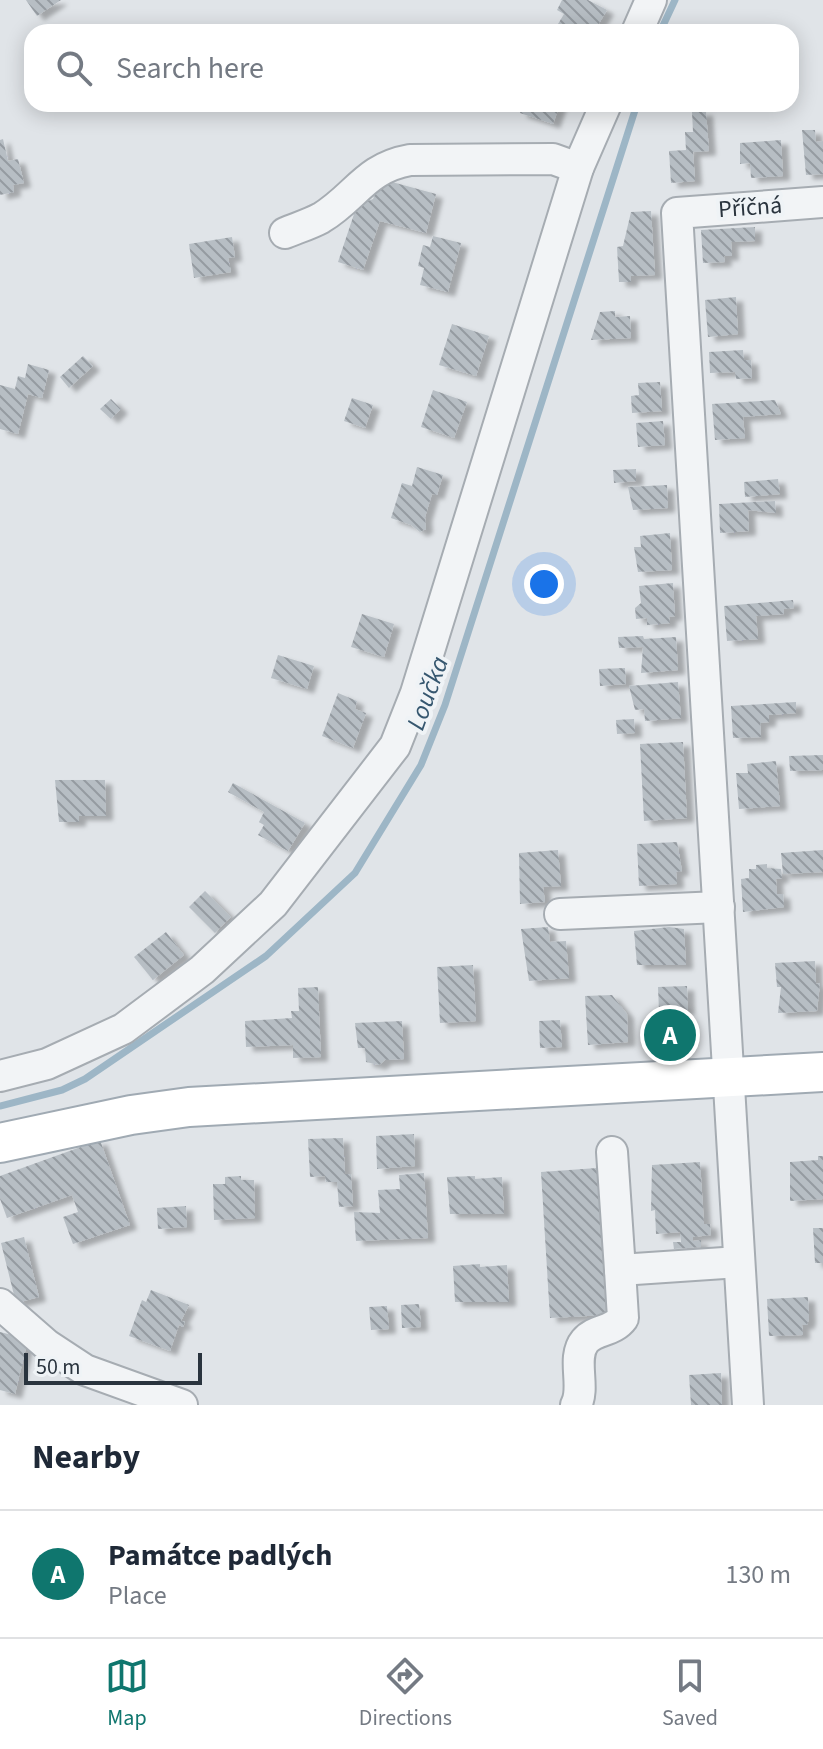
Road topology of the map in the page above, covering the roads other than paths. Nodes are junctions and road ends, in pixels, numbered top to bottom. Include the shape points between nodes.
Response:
1 (651, 0) edge
2 (640, 24) edge
3 (602, 112) edge
4 (578, 168) junction
5 (823, 202) edge
6 (285, 233) dead end
7 (719, 907) junction
8 (560, 914) dead end
9 (823, 1072) edge
10 (0, 1076) edge
11 (729, 1077) junction
12 (0, 1143) edge
13 (612, 1152) dead end
14 (739, 1262) junction
15 (620, 1270) junction
16 (0, 1304) edge
17 (182, 1405) edge
18 (576, 1405) edge
19 (748, 1405) edge

1 - 2 street
3 - 4 street
4 - 6 street via 553,159 387,164 321,218
4 - 10 street via 416,693 395,746 273,904 202,970 123,1029 47,1064
5 - 7 street, Příčná via 677,213
7 - 8 street
7 - 11 street
9 - 11 main road
11 - 12 main road via 189,1107
11 - 14 street
13 - 15 street
14 - 15 street
14 - 19 street
15 - 18 street via 623,1318 585,1341
16 - 17 street via 85,1370

